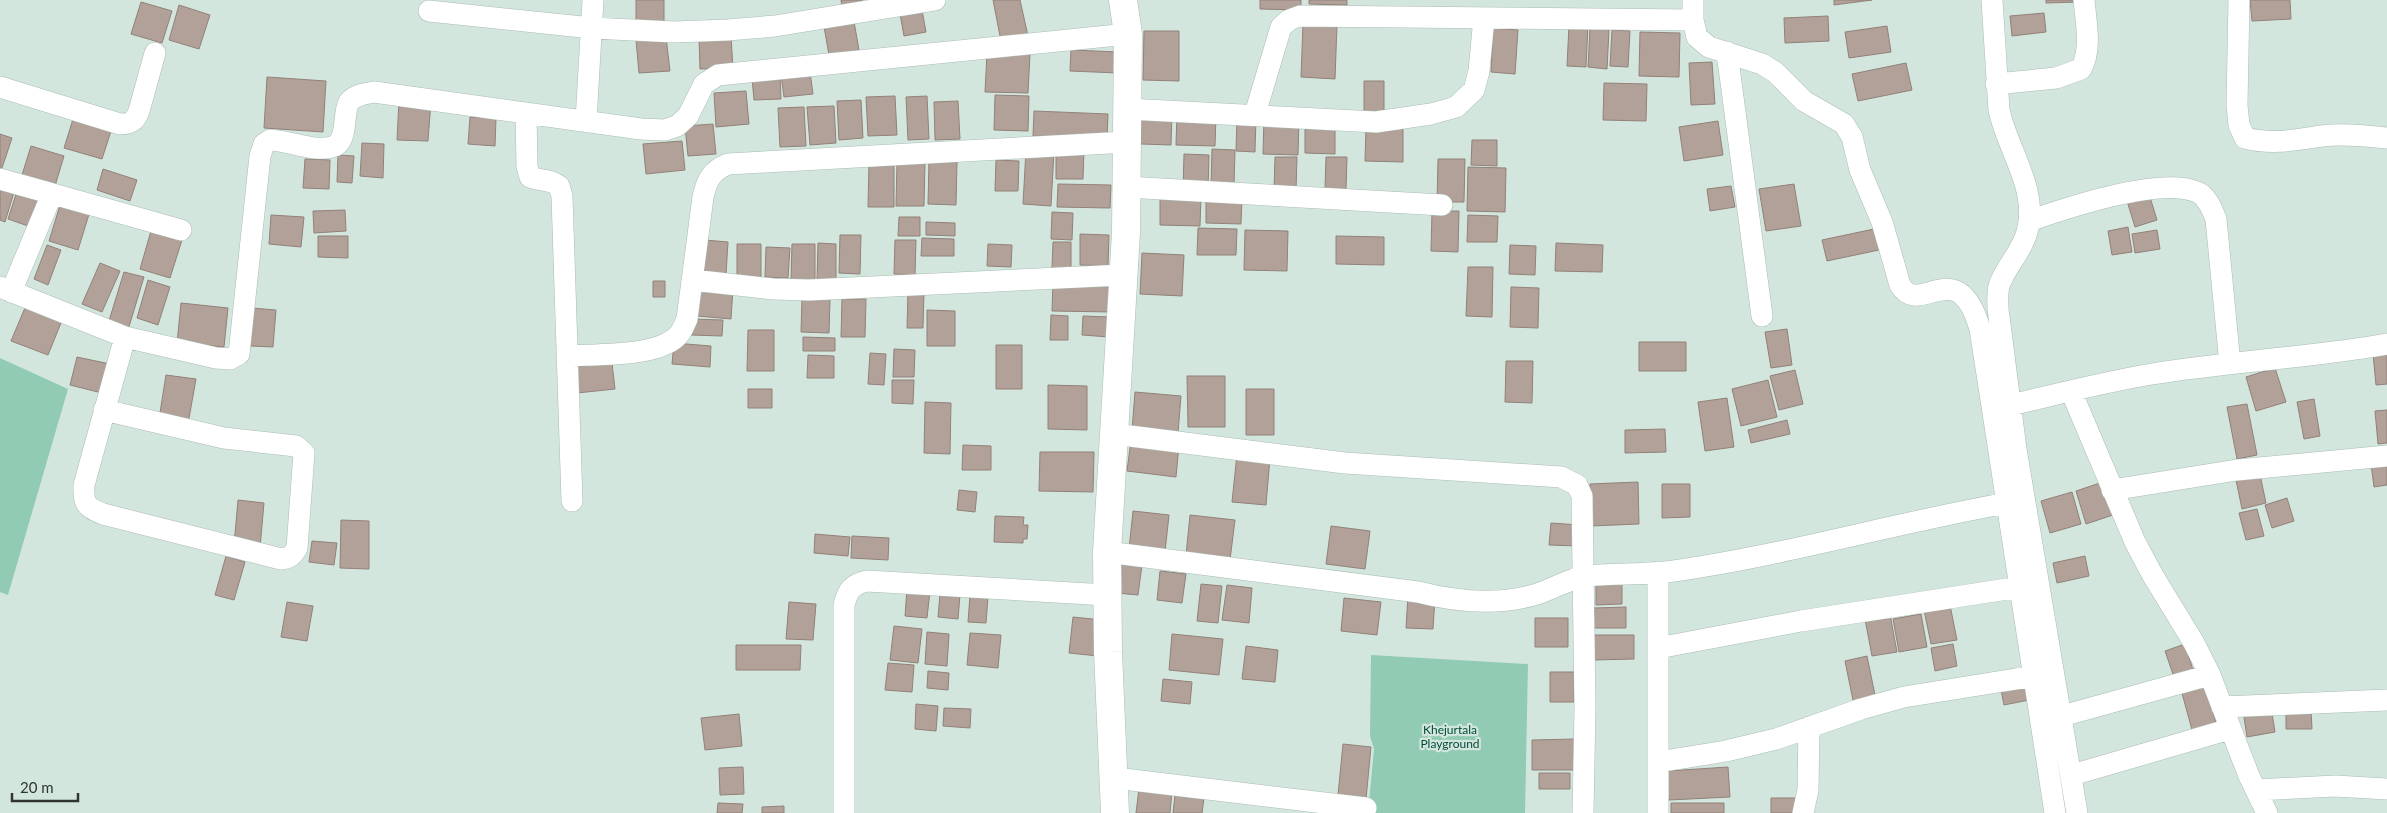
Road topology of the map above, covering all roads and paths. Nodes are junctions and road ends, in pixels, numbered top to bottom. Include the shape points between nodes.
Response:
1 (593, 0) edge
2 (935, 0) edge
3 (1123, 0) edge
4 (1992, 0) edge
5 (2084, 0) edge
6 (2239, 0) edge
7 (1693, 10) edge
8 (429, 11) dead end
9 (1484, 18) junction
10 (592, 28) junction
11 (1128, 34) junction
12 (1727, 52) junction
13 (155, 53) dead end
14 (1996, 84) junction
15 (0, 87) edge
16 (1127, 109) junction
17 (526, 113) junction
18 (1255, 114) junction
19 (586, 122) junction
20 (2387, 138) edge
21 (1126, 142) junction
22 (0, 179) edge
23 (1126, 187) junction
24 (52, 194) junction
25 (1442, 205) dead end
26 (2029, 221) junction
27 (181, 230) dead end
28 (1123, 275) junction
29 (692, 280) junction
30 (6, 290) edge
31 (1762, 316) dead end
32 (125, 337) junction
33 (2387, 344) edge
34 (567, 356) junction
35 (2230, 364) junction
36 (2072, 391) junction
37 (2011, 406) junction
38 (104, 410) junction
39 (1114, 434) junction
40 (2387, 456) edge
41 (2112, 490) junction
42 (572, 500) dead end
43 (2007, 503) junction
44 (1107, 552) junction
45 (1658, 572) junction
46 (1585, 576) junction
47 (2020, 587) junction
48 (1107, 595) junction
49 (1658, 648) junction
50 (2210, 675) junction
51 (2034, 676) junction
52 (2387, 700) edge
53 (2222, 707) junction
54 (2062, 716) junction
55 (1809, 727) junction
56 (2230, 729) junction
57 (1658, 762) junction
58 (2072, 775) junction
59 (1115, 778) junction
60 (2387, 789) edge
61 (2256, 790) junction
62 (1366, 808) dead end
63 (844, 813) edge
64 (1115, 813) edge
65 (1583, 813) edge
66 (1658, 813) edge
67 (1803, 813) edge
68 (2055, 813) edge
69 (2077, 813) edge
70 (2267, 813) edge

1 - 10 street
2 - 10 street via 775,26 728,30 674,32
3 - 11 street
4 - 14 street
5 - 14 street via 2088,45 2081,70 2056,78
6 - 20 street via 2237,105 2239,124 2246,138 2261,142 2287,142 2323,136
7 - 9 street
7 - 12 street via 1697,37 1709,47
8 - 10 street
9 - 18 street via 1300,16 1289,20 1281,28
9 - 18 street via 1474,90 1456,107 1392,121
10 - 19 street
11 - 16 street
11 - 19 street via 718,75 704,84 688,116 677,126 665,130 641,129
12 - 31 street
12 - 43 street via 1775,72 1804,102 1844,124 1852,137 1860,170 1882,222 1904,292 1911,296 1950,289 1960,292 1968,300 1980,329
13 - 15 street via 136,120 129,124
14 - 26 street via 2003,126 2024,179
16 - 18 street
16 - 21 street
17 - 19 street
17 - 32 street via 374,92 358,95 349,102 341,141 334,147 320,148 270,140 264,144 260,156 238,354 230,358 216,358
17 - 34 street via 530,176 539,181 553,181 559,186 562,196
21 - 23 street
21 - 29 street via 728,164 707,178
22 - 24 street
23 - 25 street
23 - 28 street
24 - 27 street
24 - 30 street
26 - 35 street via 2125,194 2166,188 2199,192 2210,204 2216,219
26 - 37 street via 2027,232 2004,274 1998,296
28 - 29 street via 809,290
28 - 39 street
29 - 34 street via 687,319 680,334 664,345 648,351
30 - 32 street
32 - 38 street
33 - 35 street
34 - 42 street
35 - 36 street via 2154,373
36 - 37 street
36 - 41 street
37 - 54 street
38 - 38 street via 216,436 296,446 304,454 297,548 293,555 281,559 88,508 83,498 84,485
39 - 44 street
39 - 46 street via 1345,463 1561,477 1577,485 1582,496
40 - 41 street via 2237,470
41 - 50 street via 2143,558
43 - 45 street via 1792,549
43 - 47 street
44 - 46 street via 1478,602 1536,595
44 - 48 street
45 - 46 street
45 - 49 street
46 - 65 street
47 - 49 street via 1801,621
47 - 51 street
48 - 59 street
48 - 63 street via 866,581 855,584 848,591 844,606
49 - 57 street
50 - 53 street
50 - 54 street
51 - 55 street via 1904,697
51 - 68 street
52 - 53 street
53 - 56 street
54 - 58 street
55 - 57 street via 1726,751
55 - 67 street via 1808,790
56 - 58 street
56 - 61 street
57 - 66 street
58 - 69 street
59 - 62 street
59 - 64 street
60 - 61 street via 2335,786
61 - 70 street

